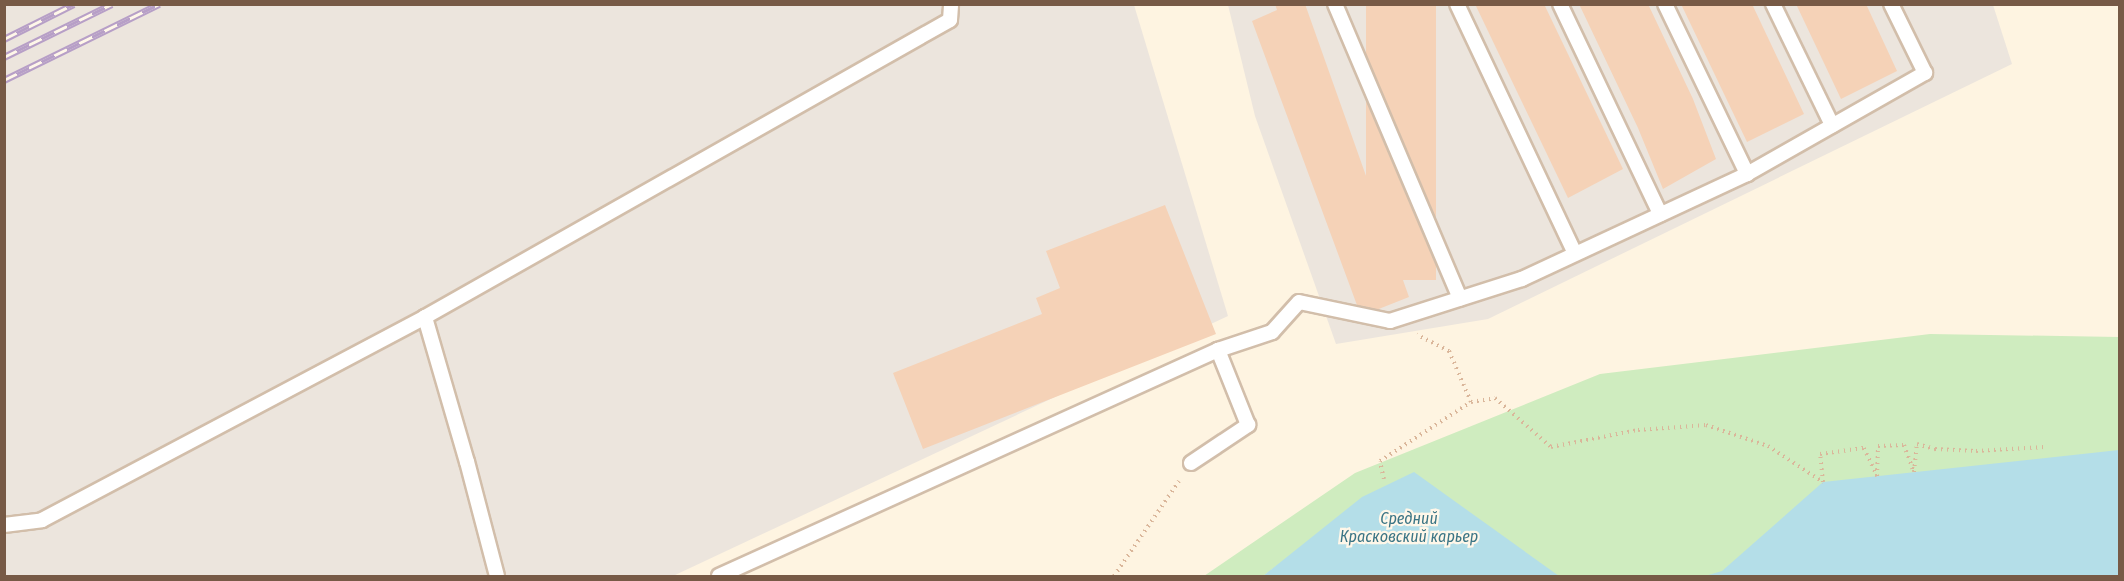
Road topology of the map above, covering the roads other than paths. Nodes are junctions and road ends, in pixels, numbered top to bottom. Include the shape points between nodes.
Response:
1 (951, 4) edge
2 (1335, 4) edge
3 (1457, 4) edge
4 (1560, 4) edge
5 (1665, 4) edge
6 (1773, 4) edge
7 (1891, 4) edge
8 (1832, 125) junction
9 (1748, 174) junction
10 (1660, 214) junction
11 (1575, 254) junction
12 (1460, 298) junction
13 (425, 317) junction
14 (1218, 350) junction
15 (1191, 463) road end
16 (4, 525) edge
17 (496, 576) edge
18 (719, 576) edge

1 - 13 lane via 950,20
2 - 12 lane
3 - 11 lane
4 - 10 lane
5 - 9 lane
6 - 8 lane
7 - 8 lane via 1925,73
8 - 9 lane
9 - 10 lane
10 - 11 lane
11 - 12 lane via 1522,279
12 - 14 lane via 1390,321 1299,302 1272,332
13 - 16 lane via 42,519
13 - 17 lane
14 - 15 lane via 1248,425
14 - 18 lane

